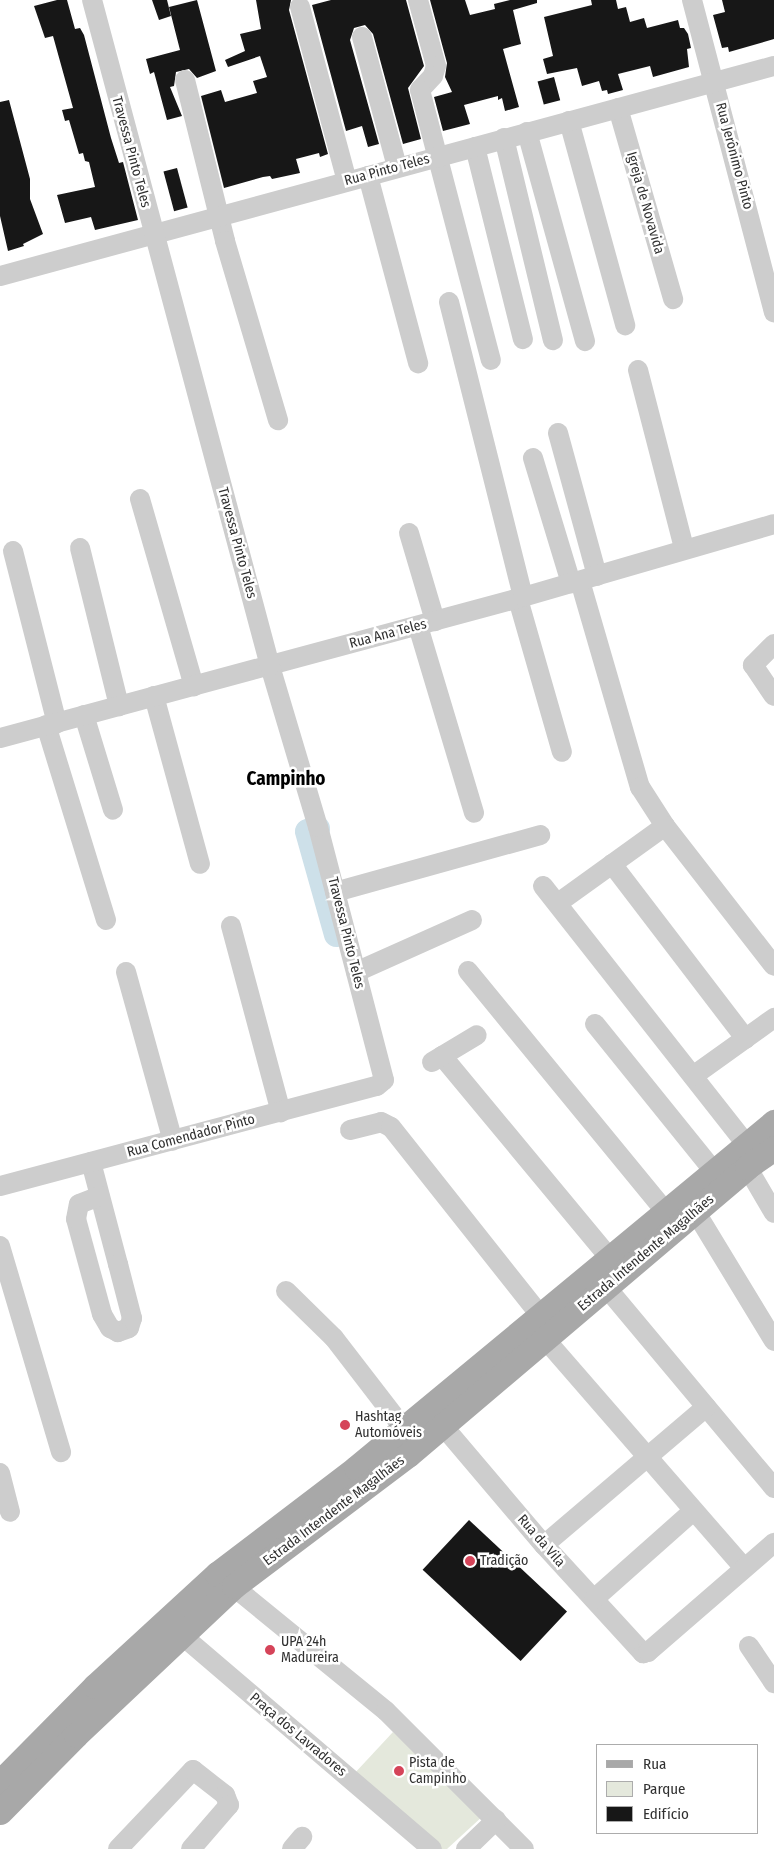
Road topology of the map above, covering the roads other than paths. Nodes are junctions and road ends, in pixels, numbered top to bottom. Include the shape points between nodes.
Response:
1 (92, 0) edge
2 (418, 0) edge
3 (692, 0) edge
4 (300, 7) dead end
5 (362, 37) dead end
6 (774, 66) edge
7 (185, 80) dead end
8 (714, 81) junction
9 (618, 108) junction
10 (569, 121) junction
11 (527, 132) junction
12 (504, 138) junction
13 (475, 147) junction
14 (437, 157) junction
15 (397, 168) junction
16 (368, 176) junction
17 (347, 181) junction
18 (219, 216) junction
19 (152, 233) junction
20 (1, 271) edge
21 (673, 299) dead end
22 (449, 302) dead end
23 (774, 312) edge
24 (625, 325) dead end
25 (523, 339) dead end
26 (552, 340) dead end
27 (585, 341) dead end
28 (491, 360) dead end
29 (418, 363) dead end
30 (638, 370) dead end
31 (278, 420) dead end
32 (558, 433) dead end
33 (533, 458) dead end
34 (140, 499) dead end
35 (774, 524) edge
36 (410, 533) dead end
37 (80, 548) dead end
38 (684, 548) junction
39 (13, 551) dead end
40 (583, 580) junction
41 (520, 598) junction
42 (426, 624) junction
43 (774, 644) edge
44 (270, 666) junction
45 (194, 686) junction
46 (154, 696) junction
47 (774, 696) edge
48 (119, 706) junction
49 (84, 715) junction
50 (52, 724) junction
51 (0, 738) edge
52 (562, 752) dead end
53 (113, 810) dead end
54 (474, 813) dead end
55 (665, 826) junction
56 (540, 835) dead end
57 (200, 864) dead end
58 (612, 864) junction
59 (544, 886) dead end
60 (335, 892) junction
61 (558, 903) junction
62 (106, 920) dead end
63 (472, 920) dead end
64 (230, 926) dead end
65 (774, 966) edge
66 (468, 971) dead end
67 (126, 972) dead end
68 (356, 972) junction
69 (774, 1018) edge
70 (595, 1024) dead end
71 (477, 1035) dead end
72 (746, 1039) junction
73 (693, 1076) junction
74 (382, 1084) joint
75 (281, 1112) junction
76 (774, 1122) edge
77 (350, 1130) dead end
78 (173, 1141) junction
79 (774, 1148) edge
80 (746, 1155) junction
81 (91, 1162) junction
82 (713, 1170) junction
83 (0, 1186) edge
84 (100, 1196) junction
85 (665, 1211) junction
86 (695, 1211) junction
87 (774, 1213) edge
88 (0, 1246) edge
89 (610, 1258) junction
90 (606, 1287) junction
91 (286, 1291) dead end
92 (542, 1327) junction
93 (774, 1341) edge
94 (706, 1407) junction
95 (443, 1426) junction
96 (404, 1429) junction
97 (61, 1452) dead end
98 (646, 1459) junction
99 (0, 1474) edge
100 (774, 1488) edge
101 (10, 1512) dead end
102 (692, 1512) junction
103 (774, 1543) edge
104 (544, 1545) junction
105 (744, 1568) junction
106 (226, 1580) junction
107 (594, 1599) junction
108 (173, 1627) junction
109 (749, 1646) dead end
110 (774, 1683) edge
111 (0, 1782) edge
112 (0, 1812) edge
113 (496, 1820) junction
114 (118, 1849) edge
115 (191, 1849) edge
116 (432, 1849) edge
117 (466, 1849) edge
118 (524, 1849) edge

1 - 19 street, Travessa Pinto Teles
2 - 14 street via 436,66 433,76 420,90
3 - 8 street, Rua Jerônimo Pinto
4 - 17 street
5 - 15 street
6 - 8 street, Rua Pinto Teles
7 - 18 street
8 - 9 street, Rua Pinto Teles
8 - 23 street, Rua Jerônimo Pinto
9 - 10 street, Rua Pinto Teles
9 - 21 street, Igreja de Novavida
10 - 11 street, Rua Pinto Teles
10 - 24 street
11 - 12 street, Rua Pinto Teles
11 - 27 street
12 - 13 street, Rua Pinto Teles
12 - 26 street
13 - 14 street, Rua Pinto Teles
13 - 25 street
14 - 15 street, Rua Pinto Teles
14 - 28 street
15 - 16 street, Rua Pinto Teles
16 - 17 street, Rua Pinto Teles
16 - 29 street
17 - 18 street, Rua Pinto Teles
18 - 19 street, Rua Pinto Teles
18 - 31 street
19 - 20 street, Rua Pinto Teles
19 - 44 street, Travessa Pinto Teles
22 - 41 street
30 - 38 street
32 - 40 street
33 - 40 street
34 - 45 street
35 - 38 street, Rua Ana Teles
36 - 42 street
37 - 48 street
38 - 40 street, Rua Ana Teles
39 - 50 street
40 - 41 street, Rua Ana Teles
40 - 55 street via 632,768
41 - 42 street, Rua Ana Teles
41 - 52 street
42 - 44 street, Rua Ana Teles
42 - 54 street
43 - 47 street via 753,665
44 - 45 street, Rua Ana Teles
44 - 60 street, Travessa Pinto Teles
45 - 46 street, Rua Ana Teles
46 - 48 street, Rua Ana Teles
46 - 57 street
48 - 49 street, Rua Ana Teles
49 - 50 street, Rua Ana Teles
49 - 53 street
50 - 51 street, Rua Ana Teles
50 - 62 street
55 - 58 street
55 - 65 street
56 - 60 street
58 - 61 street
58 - 72 street
59 - 61 street
60 - 68 street, Travessa Pinto Teles
61 - 73 street
63 - 68 street
64 - 75 street
66 - 85 street
67 - 78 street
68 - 74 street, Travessa Pinto Teles via 384,1080
69 - 72 street
70 - 82 street
71 - 89 street via 437,1059
72 - 73 street
73 - 80 street
74 - 75 street, Rua Comendador Pinto
75 - 78 street, Rua Comendador Pinto
76 - 80 main road, Estrada Intendente Magalhães
77 - 92 street via 381,1122 391,1127
78 - 81 street, Rua Comendador Pinto
79 - 80 main road, Estrada Intendente Magalhães
80 - 82 main road, Estrada Intendente Magalhães
80 - 86 main road, Estrada Intendente Magalhães
80 - 87 street
81 - 83 street, Rua Comendador Pinto
81 - 84 street
82 - 85 main road, Estrada Intendente Magalhães
84 - 84 street via 79,1204 76,1219 102,1314 110,1328 118,1332 129,1328 132,1318
85 - 89 main road, Estrada Intendente Magalhães
86 - 90 main road, Estrada Intendente Magalhães
86 - 93 street
88 - 97 street
89 - 92 main road, Estrada Intendente Magalhães
90 - 92 main road, Estrada Intendente Magalhães
90 - 94 street
91 - 96 street via 334,1338
92 - 95 main road, Estrada Intendente Magalhães
92 - 96 main road, Estrada Intendente Magalhães
92 - 98 street
94 - 98 street
94 - 100 street
95 - 104 street, Rua da Vila
95 - 106 main road, Estrada Intendente Magalhães
96 - 106 main road, Estrada Intendente Magalhães
98 - 102 street
98 - 104 street
99 - 101 street
102 - 105 street
102 - 107 street
103 - 105 street
104 - 107 street, Rua da Vila
105 - 107 street, Rua da Vila via 648,1652 642,1653
106 - 108 main road, Estrada Intendente Magalhães
106 - 113 street via 386,1711
108 - 111 main road, Estrada Intendente Magalhães
108 - 112 main road, Estrada Intendente Magalhães
108 - 116 street, Praça dos Lavradores
109 - 110 street
113 - 117 street
113 - 118 street
114 - 115 street via 193,1770 225,1796 229,1805

